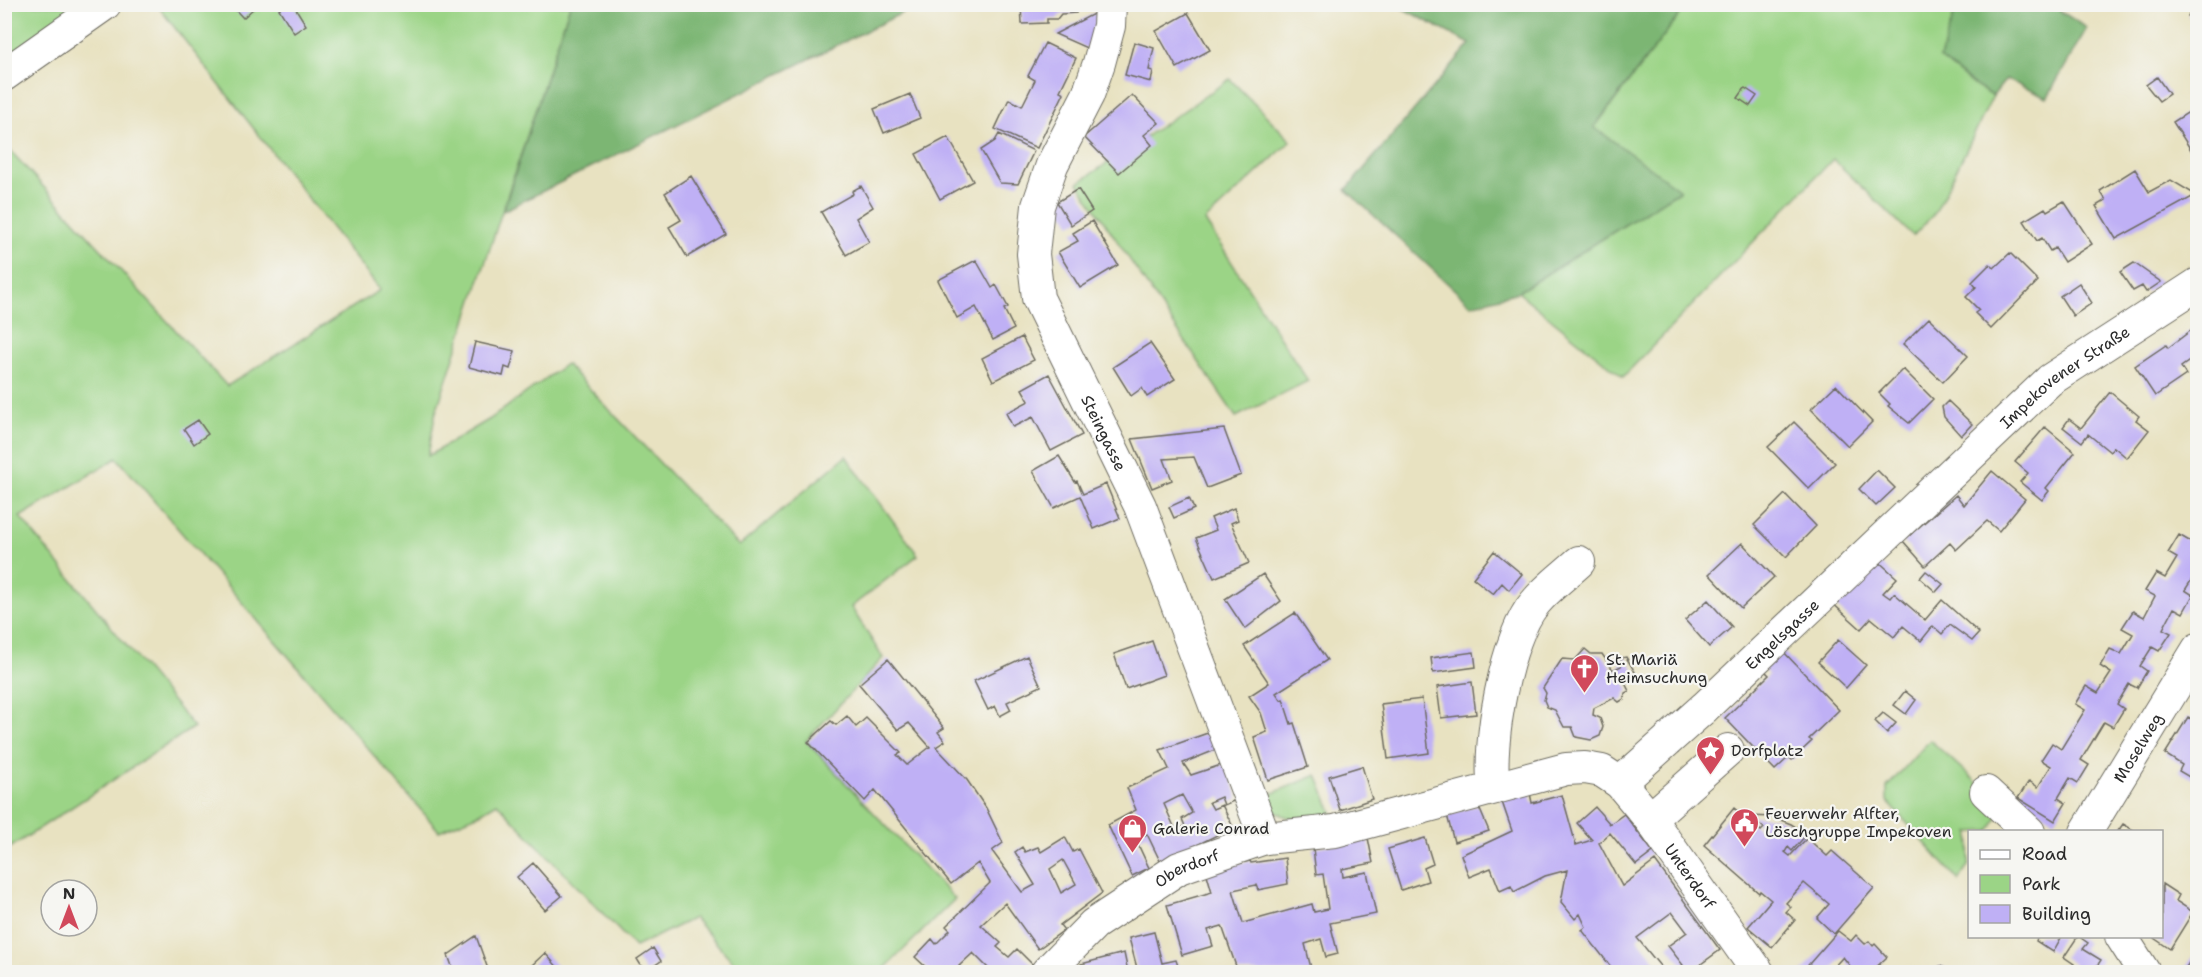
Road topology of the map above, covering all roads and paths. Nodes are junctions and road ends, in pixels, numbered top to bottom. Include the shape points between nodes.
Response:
1 (105, 4) edge
2 (1109, 15) edge
3 (4, 75) edge
4 (2198, 284) edge
5 (1942, 483) joint
6 (1579, 562) dead end
7 (2195, 663) edge
8 (1728, 750) dead end
9 (1620, 783) junction
10 (1494, 788) junction
11 (1986, 792) dead end
12 (1650, 819) junction
13 (2028, 830) edge
14 (2087, 830) edge
15 (1264, 838) junction
16 (2122, 938) edge
17 (1047, 972) edge
18 (1758, 972) edge
19 (2144, 972) edge

1 - 3 street
2 - 15 street, Steingasse via 1088,95 1052,165 1038,206 1033,255 1038,298 1140,506
4 - 5 street, Impekovener Straße via 2050,380
5 - 9 street, Engelsgasse
6 - 10 street via 1534,603 1515,642 1493,750
7 - 14 street, Moselweg
8 - 12 street
9 - 10 street, Oberdorf via 1602,771 1585,768 1566,769
9 - 12 street, Unterdorf
10 - 15 street, Oberdorf via 1335,831
11 - 13 street
12 - 18 street, Unterdorf
15 - 17 street, Oberdorf via 1179,868 1094,924
16 - 19 street

